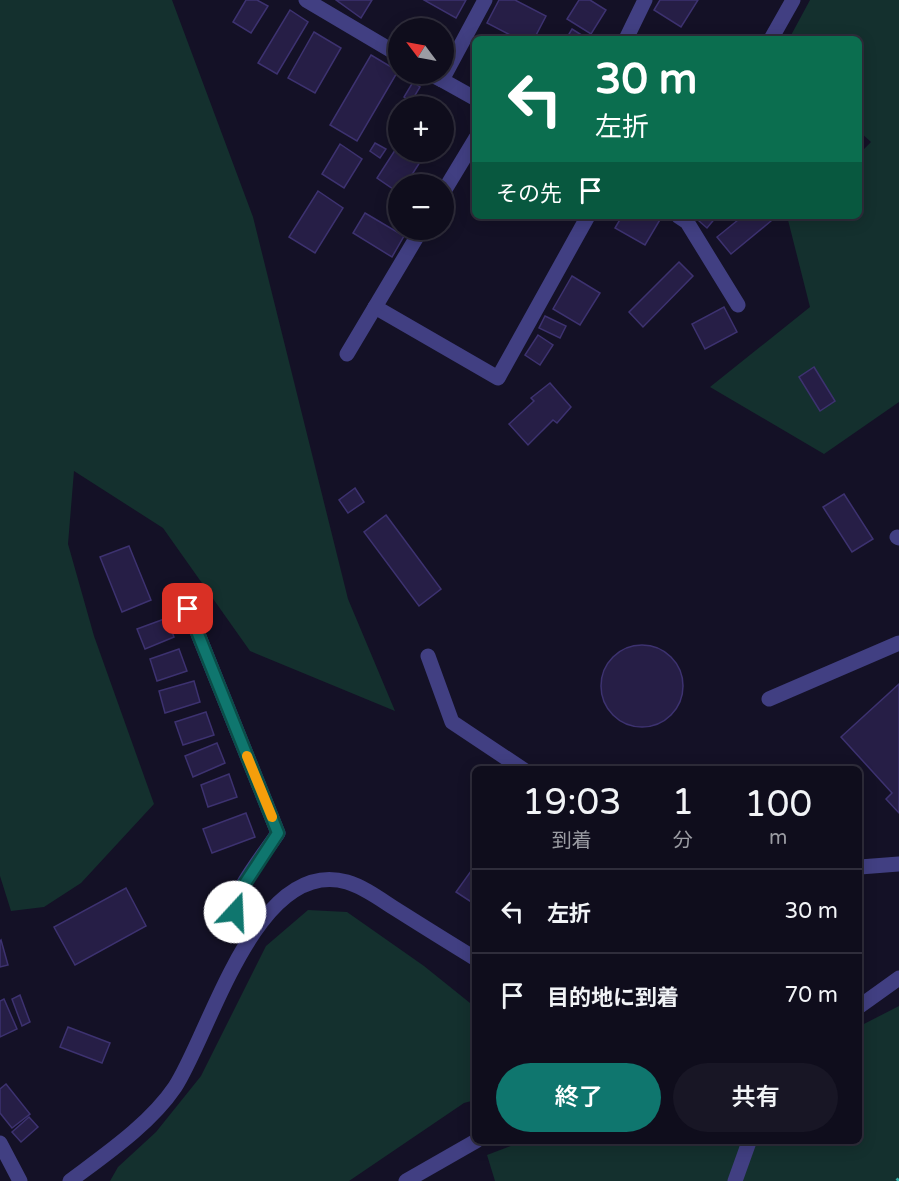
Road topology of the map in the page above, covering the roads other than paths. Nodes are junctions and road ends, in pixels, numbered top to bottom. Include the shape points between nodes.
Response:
1 (485, 0) edge
2 (645, 0) edge
3 (794, 0) edge
4 (313, 2) edge
5 (627, 36) edge
6 (773, 36) edge
7 (388, 48) edge
8 (454, 49) edge
9 (449, 84) edge
10 (472, 97) edge
11 (472, 145) edge
12 (454, 174) edge
13 (586, 219) edge
14 (682, 219) edge
15 (415, 240) edge
16 (738, 304) dead end
17 (375, 307) junction
18 (347, 354) dead end
19 (188, 609) dead end
20 (899, 643) edge
21 (428, 656) dead end
22 (769, 699) dead end
23 (518, 766) edge
24 (899, 864) edge
25 (862, 867) edge
26 (253, 932) junction
27 (472, 957) edge
28 (899, 978) edge
29 (862, 1005) edge
30 (0, 1143) edge
31 (472, 1143) edge
32 (748, 1144) edge
33 (20, 1181) edge
34 (70, 1181) edge
35 (406, 1181) edge
36 (735, 1181) edge

1 - 8 street
2 - 5 street
3 - 6 street
4 - 7 street
9 - 10 street
11 - 12 street
13 - 17 street via 498,378
14 - 16 street
15 - 17 street
17 - 18 street
19 - 26 street via 278,833 236,897 235,912
20 - 22 street
21 - 23 street via 452,722
24 - 25 street
26 - 27 street via 304,884 346,882
26 - 34 street via 225,979 175,1086 148,1117
28 - 29 street
30 - 33 street
31 - 35 street
32 - 36 street

